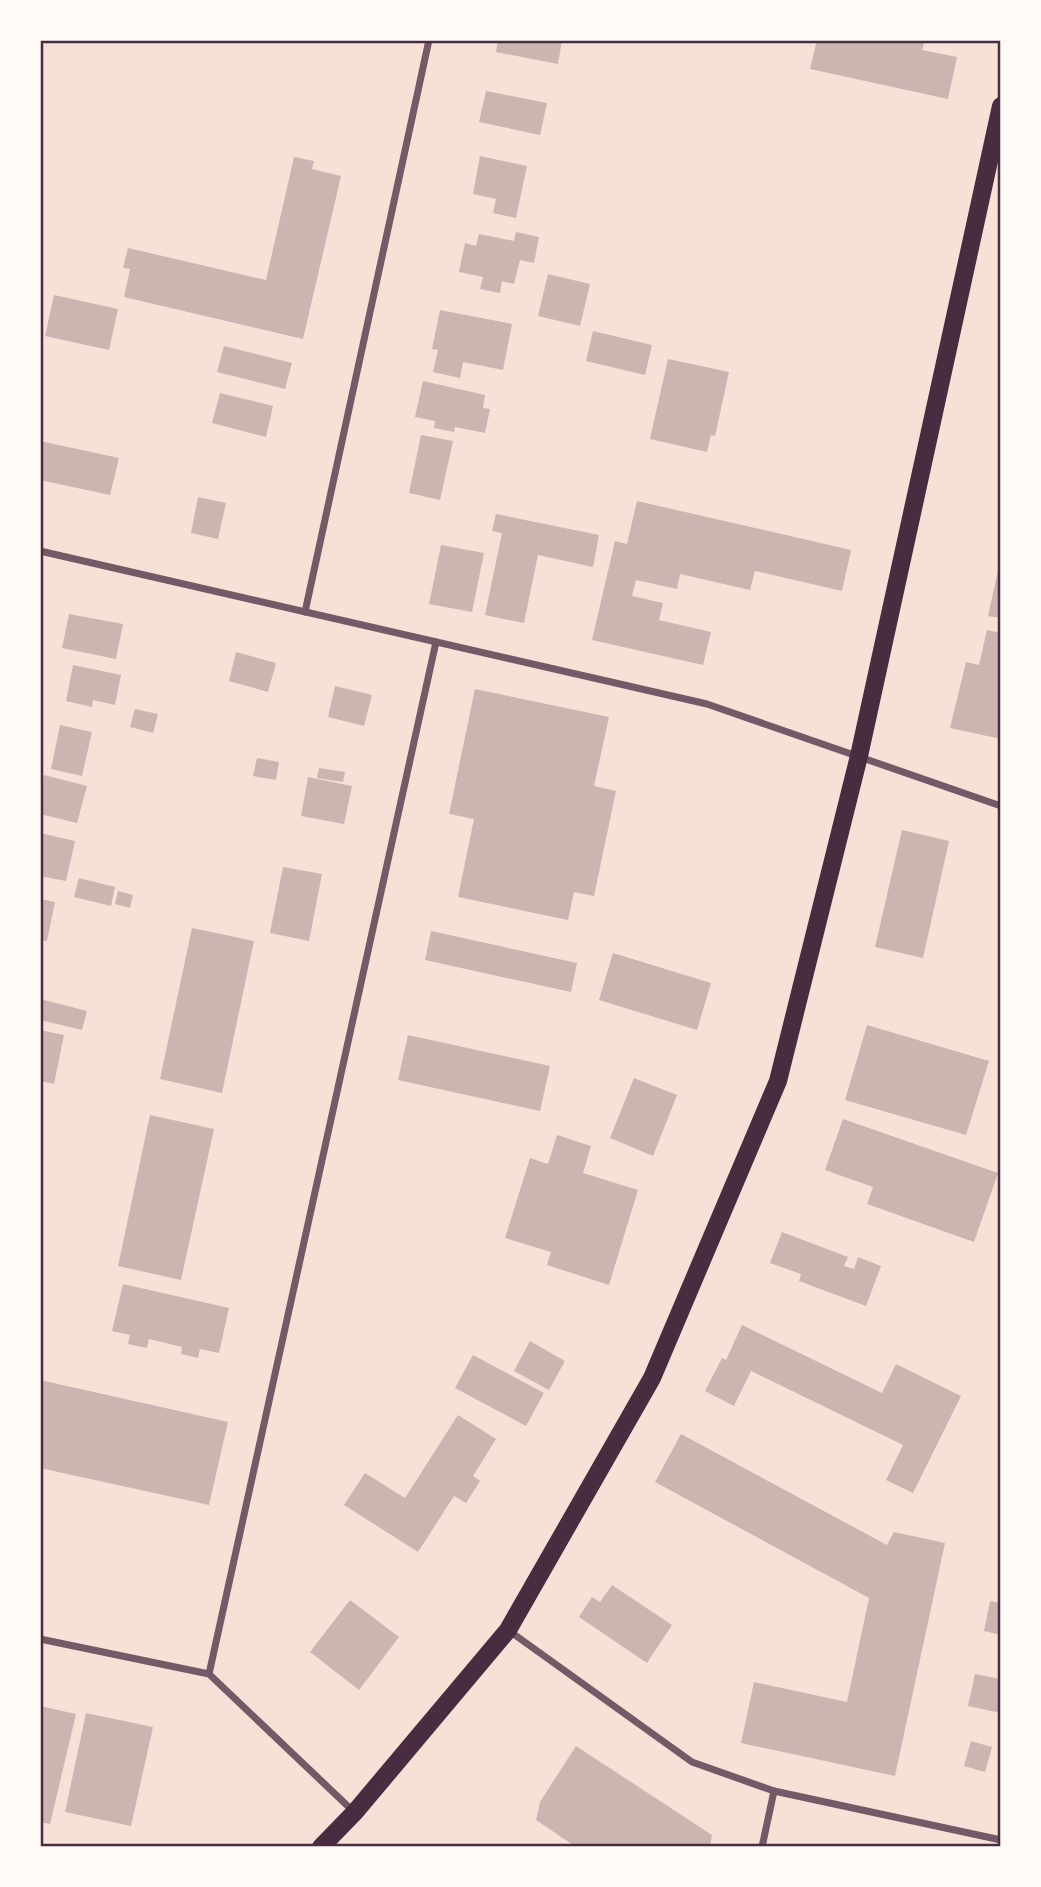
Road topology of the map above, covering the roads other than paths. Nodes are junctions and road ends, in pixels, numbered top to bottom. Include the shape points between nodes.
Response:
1 (429, 40) edge
2 (1001, 106) edge
3 (40, 551) edge
4 (305, 612) junction
5 (436, 642) junction
6 (859, 756) junction
7 (1001, 806) edge
8 (508, 1630) junction
9 (40, 1639) edge
10 (209, 1674) junction
11 (774, 1791) junction
12 (355, 1812) junction
13 (1001, 1840) edge
14 (321, 1847) edge
15 (762, 1847) edge

1 - 4 street
2 - 6 main road
3 - 4 street
4 - 5 street
5 - 6 street via 706,704
5 - 10 street
6 - 7 street
6 - 8 main road via 778,1081 652,1378
8 - 11 street via 692,1762
8 - 12 main road
9 - 10 street
10 - 12 street
11 - 13 street
11 - 15 street
12 - 14 main road

